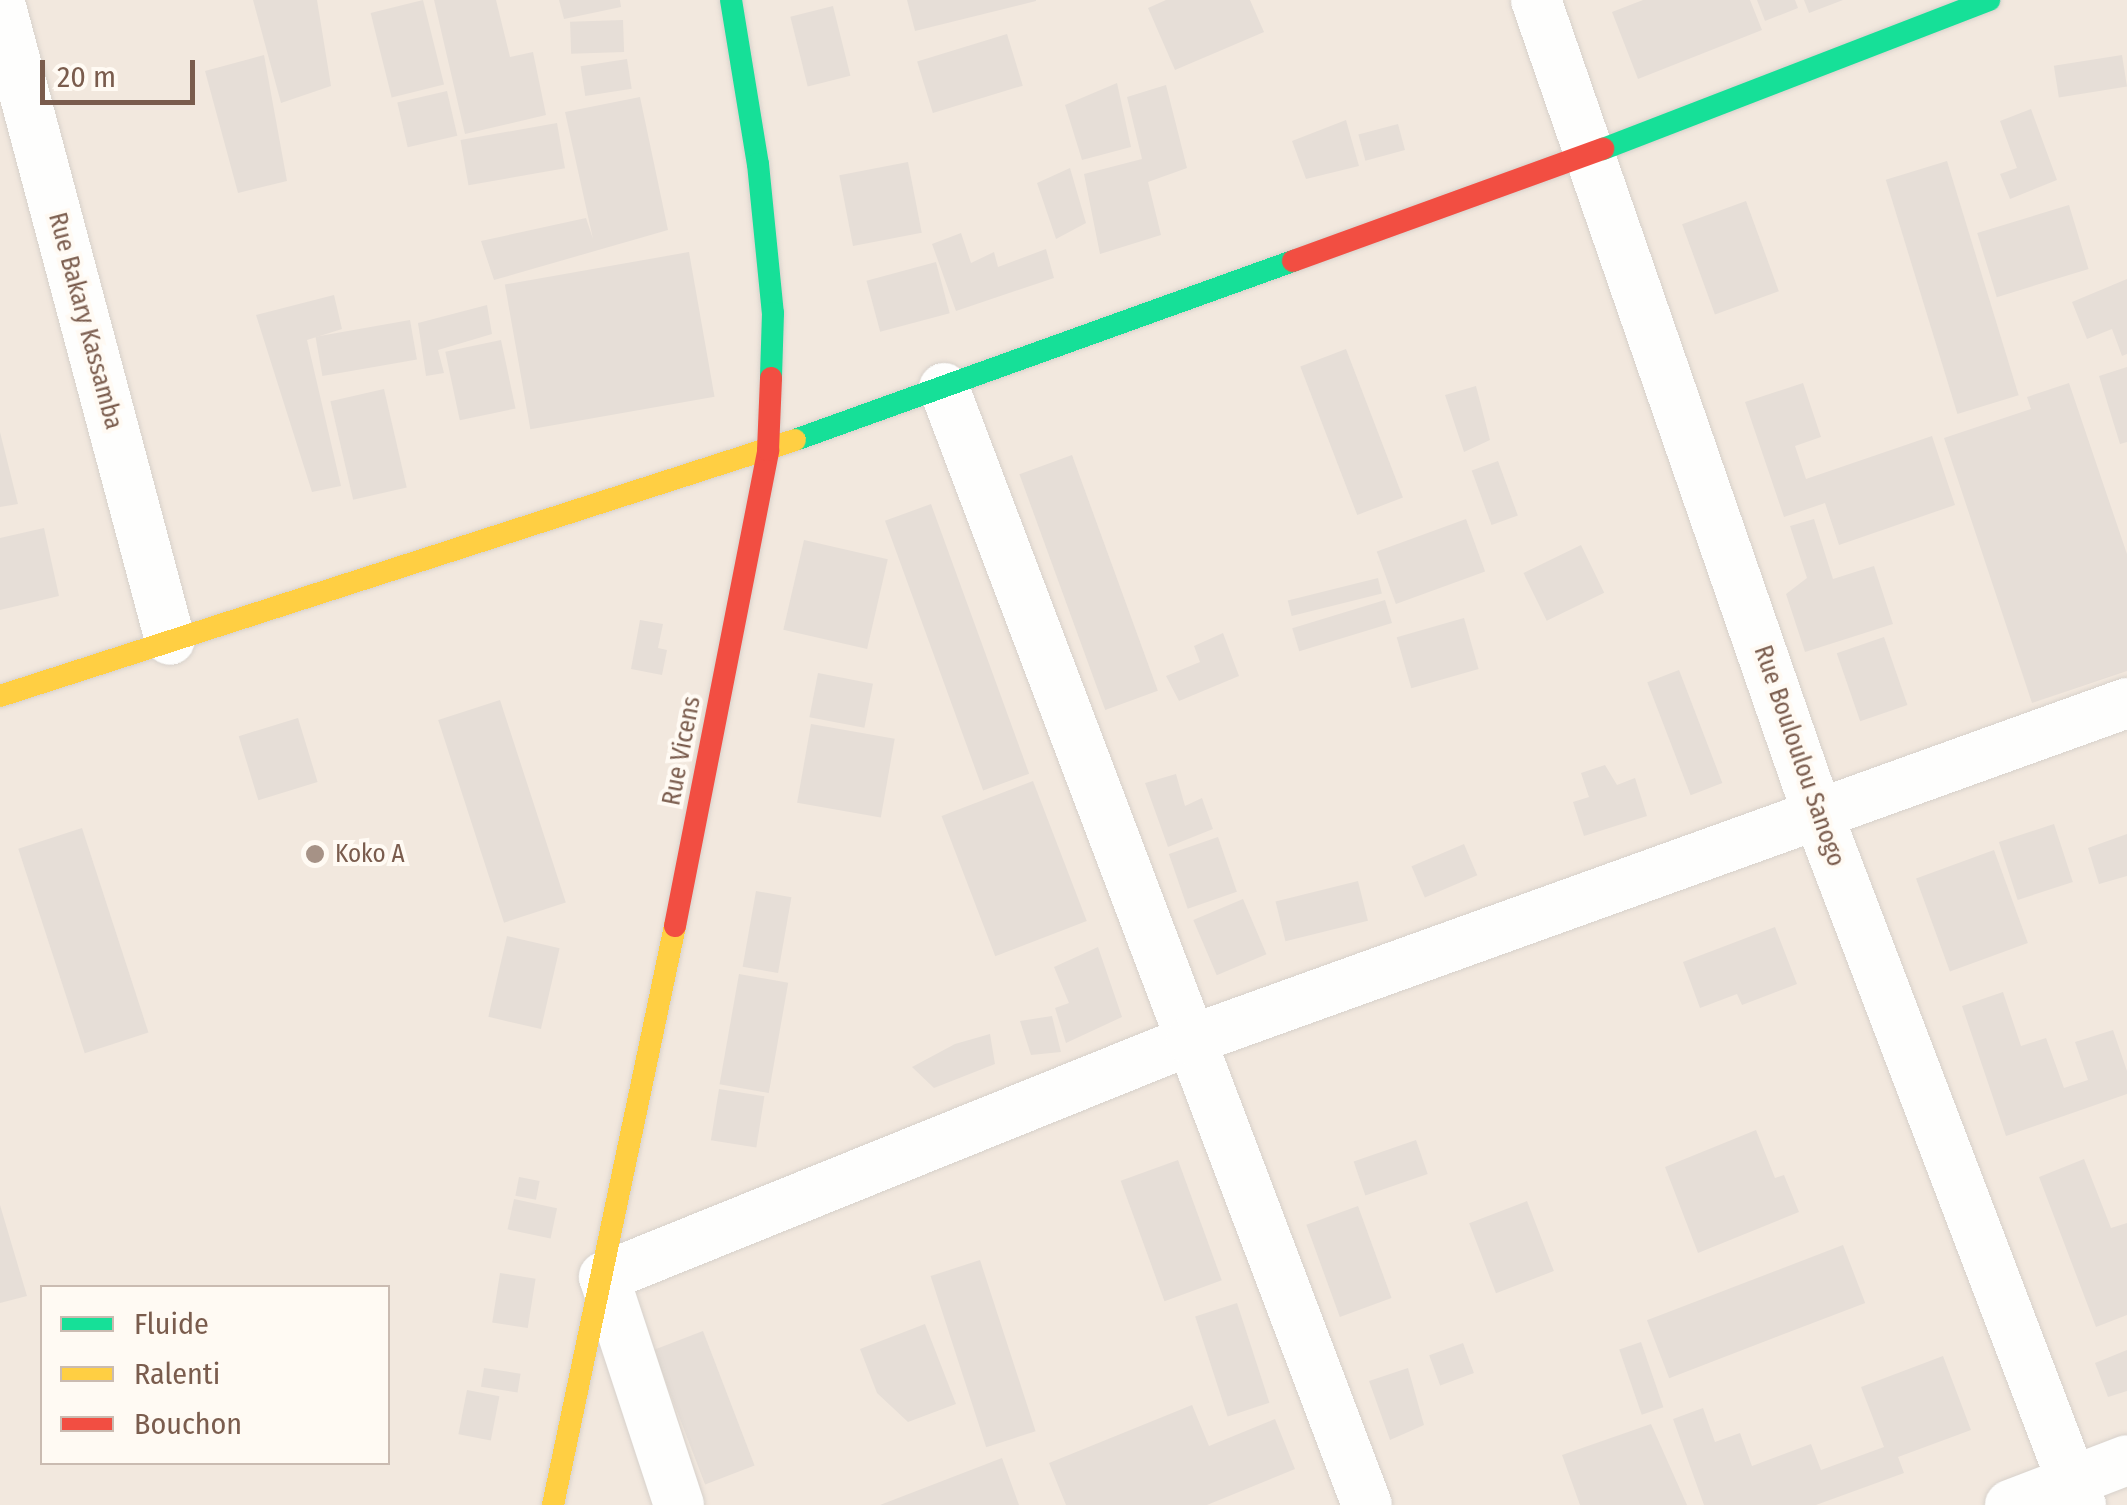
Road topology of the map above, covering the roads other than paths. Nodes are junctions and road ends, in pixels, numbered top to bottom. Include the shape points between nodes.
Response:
1 (731, 0) edge
2 (1536, 0) edge
3 (1989, 0) edge
4 (0, 2) edge
5 (1591, 154) junction
6 (944, 388) junction
7 (768, 450) junction
8 (170, 640) junction
9 (0, 696) edge
10 (2127, 703) edge
11 (1817, 812) junction
12 (1192, 1040) junction
13 (604, 1277) junction
14 (2127, 1460) edge
15 (2076, 1493) edge
16 (554, 1505) edge
17 (679, 1505) edge
18 (1368, 1505) edge
19 (2010, 1505) edge

1 - 7 street, Rue Vicens via 773,313
2 - 5 street, Rue Bouloulou Sanogo
3 - 5 street
4 - 8 street, Rue Bakary Kassamba
5 - 6 street
5 - 11 street, Rue Bouloulou Sanogo
6 - 7 street
6 - 12 street
7 - 8 street
7 - 13 street, Rue Vicens
8 - 9 street
10 - 11 street
11 - 12 street
11 - 15 street, Rue Bouloulou Sanogo
12 - 13 street
12 - 18 street
13 - 16 street, Rue Vicens
13 - 17 street
14 - 15 street
15 - 19 street

